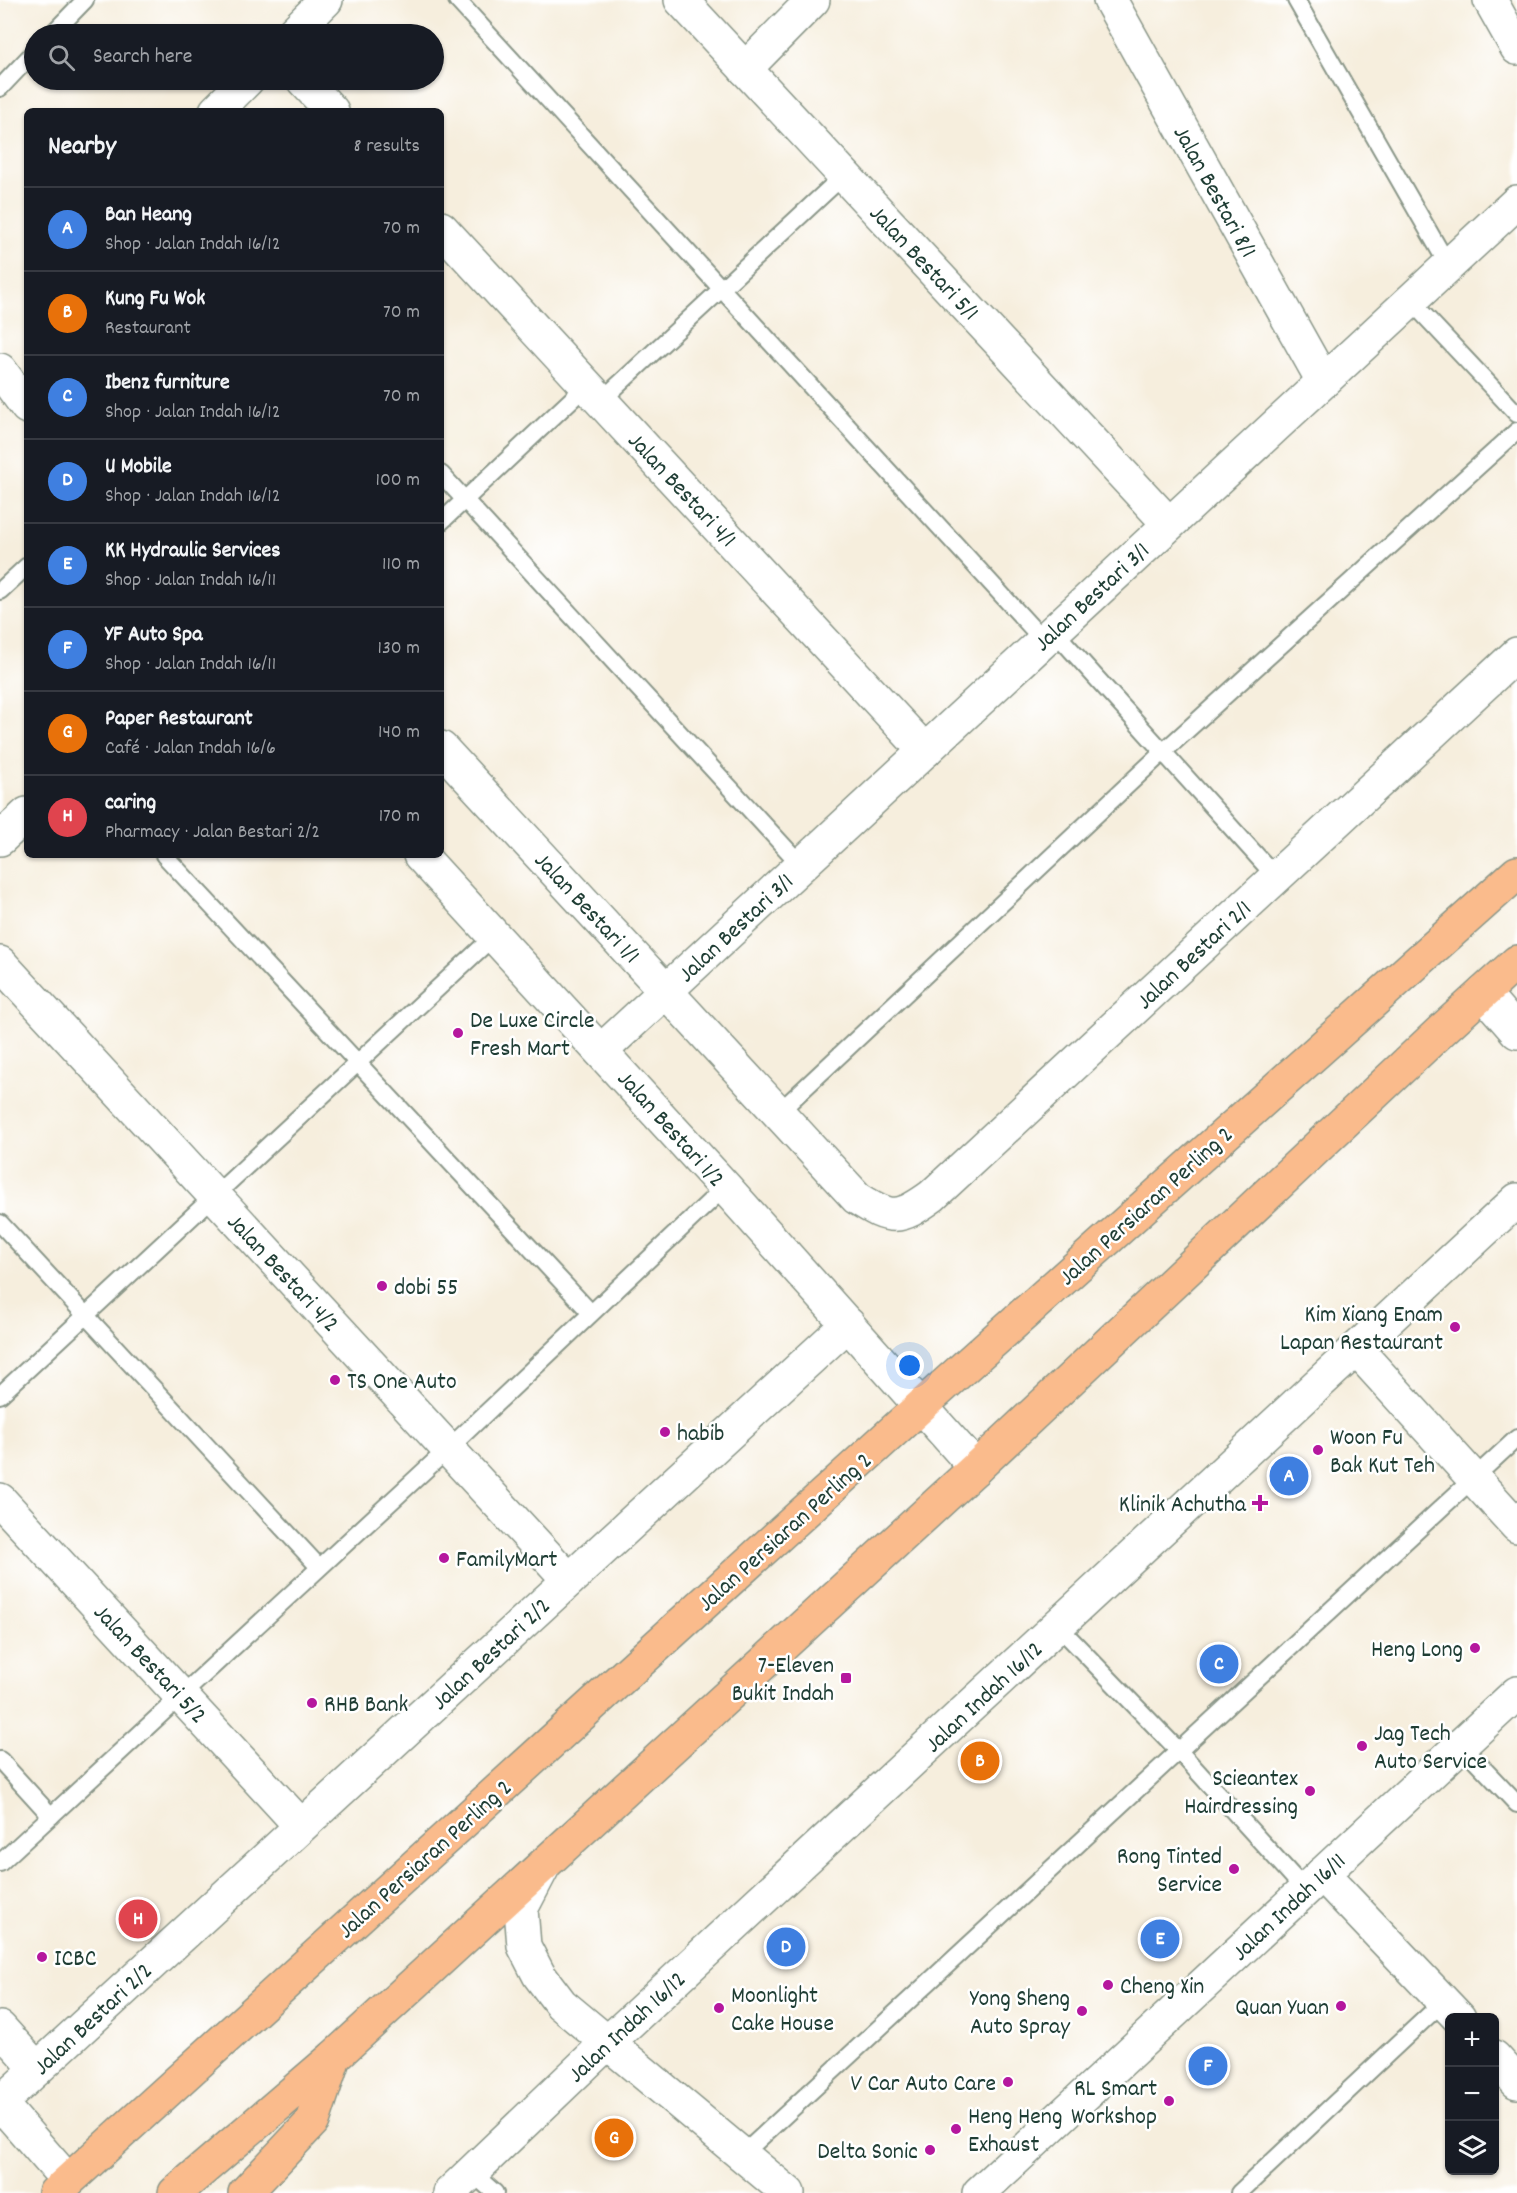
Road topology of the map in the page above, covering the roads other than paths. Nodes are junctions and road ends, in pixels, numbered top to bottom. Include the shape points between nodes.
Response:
1 (86, 0) edge
2 (326, 0) edge
3 (457, 0) edge
4 (681, 0) edge
5 (813, 0) edge
6 (1110, 0) edge
7 (1296, 0) edge
8 (1490, 0) edge
9 (62, 24) edge
10 (302, 24) edge
11 (1517, 48) edge
12 (24, 63) edge
13 (745, 69) junction
14 (0, 88) edge
15 (237, 90) edge
16 (312, 90) edge
17 (219, 108) edge
18 (329, 108) edge
19 (844, 175) junction
20 (1517, 201) edge
21 (444, 231) edge
22 (1448, 266) junction
23 (722, 290) junction
24 (1410, 300) junction
25 (0, 370) edge
26 (1323, 381) junction
27 (595, 393) junction
28 (24, 403) edge
29 (1517, 414) edge
30 (1517, 431) edge
31 (444, 477) edge
32 (465, 500) junction
33 (444, 519) edge
34 (1169, 524) junction
35 (24, 569) edge
36 (0, 591) edge
37 (1049, 636) junction
38 (1517, 654) edge
39 (444, 751) edge
40 (925, 751) junction
41 (1163, 752) junction
42 (24, 817) edge
43 (0, 839) edge
44 (167, 858) edge
45 (423, 858) edge
46 (801, 866) junction
47 (1517, 873) edge
48 (1276, 877) junction
49 (495, 936) junction
50 (1517, 962) edge
51 (0, 963) edge
52 (666, 992) junction
53 (1483, 993) junction
54 (1517, 1032) edge
55 (601, 1051) junction
56 (358, 1063) junction
57 (778, 1113) junction
58 (725, 1187) junction
59 (214, 1196) junction
60 (857, 1198) joint
61 (1517, 1200) edge
62 (0, 1223) edge
63 (591, 1313) junction
64 (86, 1316) junction
65 (848, 1324) junction
66 (1357, 1350) junction
67 (0, 1395) edge
68 (921, 1406) junction
69 (1517, 1438) edge
70 (448, 1449) junction
71 (976, 1468) junction
72 (1474, 1479) junction
73 (0, 1500) edge
74 (1517, 1526) edge
75 (319, 1568) junction
76 (569, 1580) junction
77 (1058, 1626) junction
78 (1517, 1693) edge
79 (180, 1696) junction
80 (1461, 1745) junction
81 (1178, 1750) junction
82 (0, 1760) edge
83 (1517, 1804) edge
84 (51, 1816) junction
85 (301, 1826) junction
86 (0, 1863) edge
87 (545, 1863) junction
88 (1313, 1882) junction
89 (1451, 2009) edge
90 (0, 2028) edge
91 (608, 2043) junction
92 (334, 2057) junction
93 (1499, 2062) edge
94 (37, 2069) junction
95 (1517, 2082) edge
96 (0, 2103) edge
97 (743, 2154) junction
98 (472, 2186) edge
99 (62, 2187) edge
100 (175, 2193) edge
101 (245, 2193) edge
102 (788, 2193) edge
103 (979, 2193) edge
104 (1239, 2193) edge

1 - 9 lane
2 - 10 street
3 - 23 lane
4 - 13 street, Jalan Bestari 5/1
5 - 13 street
6 - 26 street, Jalan Bestari 8/1
7 - 22 lane
8 - 11 street
12 - 14 lane
13 - 19 street, Jalan Bestari 5/1
15 - 17 street
16 - 18 street
19 - 23 lane
19 - 34 street, Jalan Bestari 5/1
20 - 22 street, Jalan Bestari 3/1
21 - 27 street, Jalan Bestari 4/1
22 - 24 street, Jalan Bestari 3/1
23 - 27 lane
23 - 37 lane
24 - 26 street, Jalan Bestari 3/1
24 - 29 lane
25 - 28 street
26 - 34 street, Jalan Bestari 3/1
27 - 32 lane
27 - 40 street, Jalan Bestari 4/1
30 - 41 lane
31 - 32 lane
32 - 33 lane
32 - 46 lane
34 - 37 street, Jalan Bestari 3/1
35 - 36 lane
37 - 40 street, Jalan Bestari 3/1
37 - 41 lane
38 - 48 street, Jalan Bestari 2/1
39 - 52 street, Jalan Bestari 1/1
40 - 46 street, Jalan Bestari 3/1
41 - 48 lane
41 - 57 lane
42 - 43 street
44 - 56 lane
45 - 49 street, Jalan Bestari 1/2
46 - 52 street, Jalan Bestari 3/1
47 - 68 main road, Jalan Persiaran Perling 2
48 - 60 street, Jalan Bestari 2/1 via 932,1196 913,1210 894,1216
49 - 55 street, Jalan Bestari 1/2
49 - 56 lane
50 - 53 main road
51 - 59 street, Jalan Bestari 4/2
52 - 55 street, Jalan Bestari 3/1
52 - 57 street, Jalan Bestari 1/1
53 - 54 street
53 - 71 main road
55 - 58 street, Jalan Bestari 1/2
56 - 59 lane
56 - 63 lane
57 - 60 street, Jalan Bestari 1/1
58 - 63 lane
58 - 65 street, Jalan Bestari 1/2
59 - 64 lane
59 - 70 street, Jalan Bestari 4/2
61 - 66 street, Jalan Indah 16/12
62 - 64 lane
63 - 70 lane
64 - 67 lane
64 - 75 lane
65 - 68 street
65 - 76 street, Jalan Bestari 2/2
66 - 72 street
66 - 77 street, Jalan Indah 16/12
68 - 71 street
68 - 99 main road, Jalan Persiaran Perling 2
69 - 72 lane
70 - 75 lane
70 - 76 street, Jalan Bestari 4/2
71 - 87 main road
72 - 74 street
72 - 81 lane
73 - 79 street, Jalan Bestari 5/2
75 - 79 lane
76 - 85 street, Jalan Bestari 2/2
77 - 81 lane
77 - 91 street, Jalan Indah 16/12
78 - 80 street, Jalan Indah 16/11
79 - 84 lane
79 - 85 street, Jalan Bestari 5/2
80 - 83 lane
80 - 88 street, Jalan Indah 16/11
81 - 88 lane
81 - 97 lane
82 - 84 lane
84 - 86 lane
85 - 94 street, Jalan Bestari 2/2
87 - 91 street via 521,1909 524,1946 561,2004
87 - 92 main road
88 - 89 street
88 - 103 street, Jalan Indah 16/11
89 - 104 lane
90 - 94 street
91 - 97 street
91 - 98 street, Jalan Indah 16/12
92 - 100 main road
92 - 101 main road via 313,2121
93 - 95 street
94 - 96 street, Jalan Bestari 2/2
96 - 99 street
97 - 102 street

